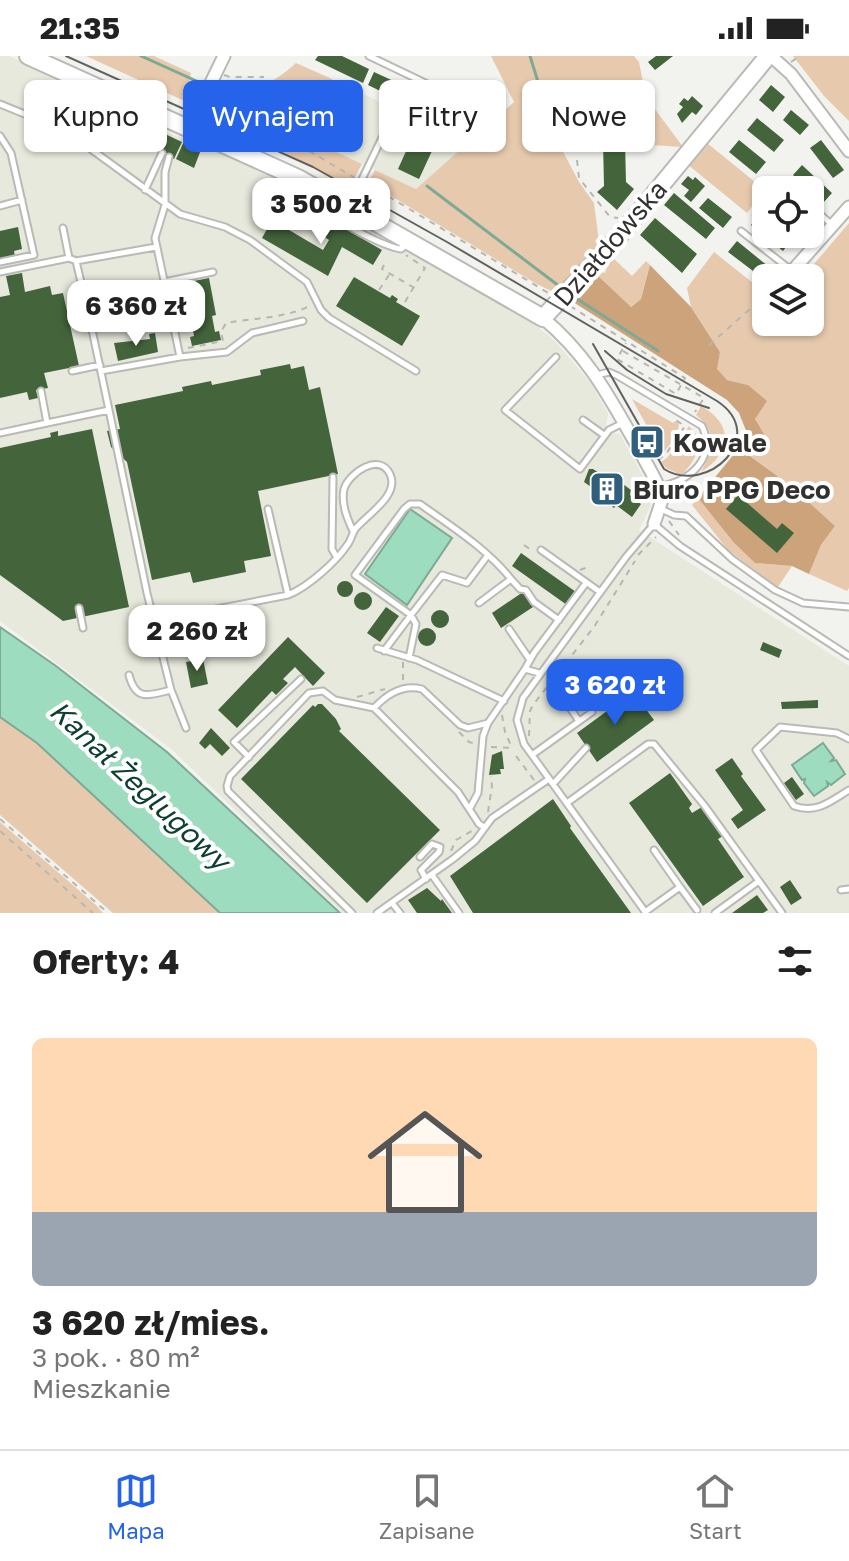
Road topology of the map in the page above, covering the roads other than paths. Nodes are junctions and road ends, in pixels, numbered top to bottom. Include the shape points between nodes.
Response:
1 (28, 56) edge
2 (224, 56) edge
3 (369, 56) edge
4 (769, 56) edge
5 (419, 80) edge
6 (0, 104) edge
7 (180, 129) junction
8 (0, 136) edge
9 (379, 144) edge
10 (849, 151) edge
11 (169, 157) dead end
12 (165, 172) junction
13 (145, 190) junction
14 (22, 200) junction
15 (329, 202) junction
16 (165, 205) junction
17 (349, 205) junction
18 (0, 206) edge
19 (849, 207) edge
20 (824, 218) edge
21 (833, 226) junction
22 (63, 228) dead end
23 (741, 231) dead end
24 (406, 245) junction
25 (156, 247) junction
26 (69, 258) junction
27 (76, 261) junction
28 (0, 262) edge
29 (778, 264) edge
30 (798, 264) edge
31 (0, 272) edge
32 (213, 272) dead end
33 (164, 282) junction
34 (170, 309) junction
35 (543, 318) junction
36 (303, 321) dead end
37 (91, 325) junction
38 (180, 357) junction
39 (556, 357) dead end
40 (101, 368) junction
41 (72, 371) dead end
42 (416, 371) dead end
43 (597, 375) junction
44 (41, 391) dead end
45 (109, 410) junction
46 (583, 420) dead end
47 (624, 422) junction
48 (47, 423) junction
49 (0, 433) edge
50 (604, 435) junction
51 (333, 477) dead end
52 (658, 486) junction
53 (268, 509) dead end
54 (661, 509) junction
55 (655, 528) junction
56 (353, 531) junction
57 (541, 550) dead end
58 (488, 555) junction
59 (336, 556) junction
60 (511, 579) junction
61 (586, 583) junction
62 (600, 592) junction
63 (288, 595) junction
64 (479, 603) dead end
65 (849, 607) edge
66 (79, 608) dead end
67 (411, 615) junction
68 (559, 620) junction
69 (83, 628) dead end
70 (155, 628) junction
71 (509, 629) dead end
72 (377, 648) dead end
73 (384, 651) junction
74 (849, 656) edge
75 (409, 658) junction
76 (530, 660) junction
77 (525, 669) junction
78 (539, 673) junction
79 (129, 675) dead end
80 (301, 679) dead end
81 (171, 690) junction
82 (504, 701) junction
83 (374, 708) junction
84 (579, 721) junction
85 (488, 723) junction
86 (186, 728) dead end
87 (849, 739) edge
88 (586, 748) dead end
89 (532, 755) junction
90 (249, 757) junction
91 (551, 781) junction
92 (849, 790) edge
93 (567, 803) junction
94 (470, 808) junction
95 (484, 827) junction
96 (654, 850) dead end
97 (420, 857) dead end
98 (429, 877) junction
99 (759, 881) junction
100 (680, 887) junction
101 (849, 889) edge
102 (841, 890) dead end
103 (392, 903) junction
104 (697, 910) dead end
105 (646, 912) edge
106 (352, 913) edge
107 (377, 913) edge
108 (400, 913) edge
109 (459, 913) edge
110 (715, 913) edge
111 (782, 913) edge

1 - 7 street
2 - 7 street via 199,107
3 - 5 lane
4 - 10 street via 791,74
4 - 35 street, Działdowska via 621,234
6 - 13 lane via 66,131
7 - 15 street
8 - 14 lane via 11,153
9 - 17 lane
11 - 12 lane
12 - 13 lane via 162,154
12 - 16 lane
13 - 16 lane
14 - 18 lane
14 - 28 lane via 34,255
15 - 17 street
15 - 24 lane via 342,222 391,247
16 - 25 lane
16 - 42 lane via 250,240 307,282 329,318
17 - 24 street
19 - 21 street
20 - 21 lane
21 - 30 street
22 - 26 lane
23 - 29 lane
24 - 35 street
25 - 27 lane
25 - 33 lane
26 - 27 lane
26 - 31 lane
27 - 37 lane
32 - 33 lane
33 - 34 lane
34 - 37 lane
34 - 38 lane
35 - 43 street
36 - 38 lane via 252,333 227,352
37 - 40 lane
38 - 40 lane
39 - 50 lane via 505,410 580,469
40 - 41 lane
40 - 45 lane
43 - 47 street
43 - 52 lane via 618,376 702,426 706,448 692,474 682,482
44 - 48 lane
45 - 48 lane
45 - 70 lane
46 - 50 lane
47 - 50 lane
47 - 52 street
48 - 49 lane
51 - 59 lane
52 - 54 street
53 - 63 lane
54 - 55 street
54 - 65 lane via 686,516 775,590 803,603
55 - 62 lane
55 - 74 lane
56 - 56 lane via 389,494 391,477 377,464 363,468 345,486 343,502
56 - 59 lane
57 - 61 lane
58 - 60 lane
58 - 67 lane via 467,583 442,575
58 - 67 lane via 420,504 408,506 355,575
59 - 63 lane via 313,581
60 - 64 lane
60 - 68 lane
61 - 62 lane
61 - 68 lane
62 - 78 lane
63 - 70 lane via 196,613
66 - 69 lane
67 - 73 lane
67 - 75 lane via 416,624
68 - 76 lane
70 - 81 lane
71 - 76 lane
72 - 73 lane
73 - 75 lane
75 - 82 lane
76 - 77 lane
77 - 78 lane
77 - 82 lane
78 - 89 lane via 523,698 517,726
79 - 81 lane via 138,693
80 - 90 lane via 234,742
81 - 86 lane
82 - 85 lane
83 - 85 lane via 389,694 415,687 460,725
83 - 90 lane via 309,693
83 - 94 lane
84 - 84 lane via 592,712 580,697 568,705
84 - 89 lane
85 - 94 lane via 478,793
87 - 92 lane via 780,727 756,750 794,806 821,807
88 - 91 lane
89 - 91 lane
90 - 106 lane via 230,776 228,791
91 - 93 lane
91 - 95 lane
93 - 99 lane via 654,744
93 - 105 lane
94 - 95 lane
95 - 98 lane via 475,841
96 - 100 lane
97 - 98 lane via 432,844 440,847 421,870
98 - 103 lane
98 - 109 lane
99 - 110 lane
99 - 111 lane
100 - 104 lane
100 - 105 lane
101 - 102 lane
103 - 107 lane
103 - 108 lane

